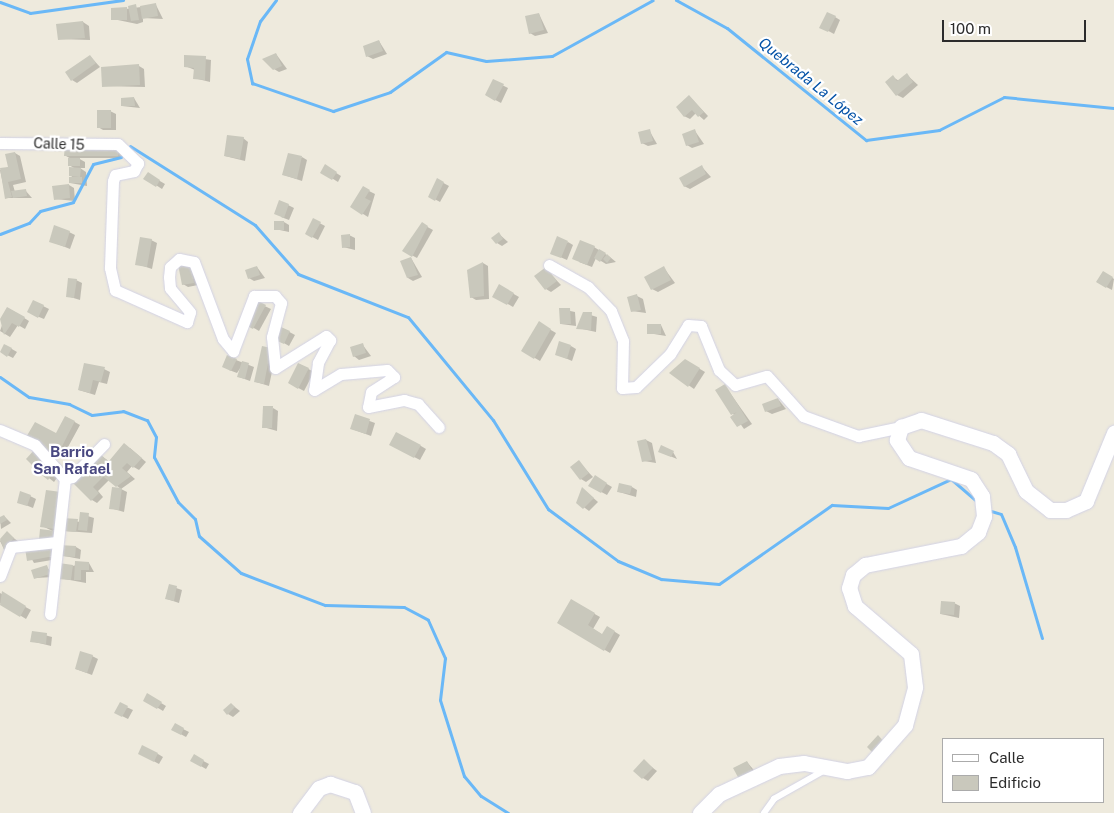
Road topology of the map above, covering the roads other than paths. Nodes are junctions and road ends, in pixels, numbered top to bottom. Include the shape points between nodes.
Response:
1 (0, 143) edge
2 (549, 265) dead end
3 (439, 427) dead end
4 (900, 427) junction
5 (0, 430) edge
6 (1114, 433) edge
7 (104, 444) dead end
8 (65, 478) junction
9 (57, 542) junction
10 (0, 576) edge
11 (50, 614) dead end
12 (829, 768) junction
13 (300, 813) edge
14 (363, 813) edge
15 (700, 813) edge
16 (764, 813) edge

1 - 3 street, Calle 15 via 118,144 138,163 134,171 115,175 112,182 110,268 115,290 187,322 190,312 170,288 170,267 179,259 194,262 223,339 233,351 254,296 275,296 281,303 272,337 275,368 326,336 330,340 318,363 314,390 341,374 387,370 394,377 371,392 368,408 404,400 418,404
2 - 4 street via 588,287 611,310 623,341 622,388 636,387 651,373 688,325 701,326 715,363 735,385 767,376 803,416 858,436
4 - 6 main road via 921,420 993,443 1008,454 1026,490 1050,510 1066,510 1086,501 1095,488
4 - 12 main road via 897,440 909,458 971,479 982,496 984,516 978,532 961,546 865,565 853,575 851,599 911,654 915,687 905,725 880,758 858,770
5 - 8 street via 35,445
7 - 8 street via 72,477
8 - 9 street
9 - 10 street via 11,547
9 - 11 street
12 - 15 main road via 804,763 760,772 719,794
12 - 16 lane via 774,798
13 - 14 main road via 319,788 330,784 355,792

